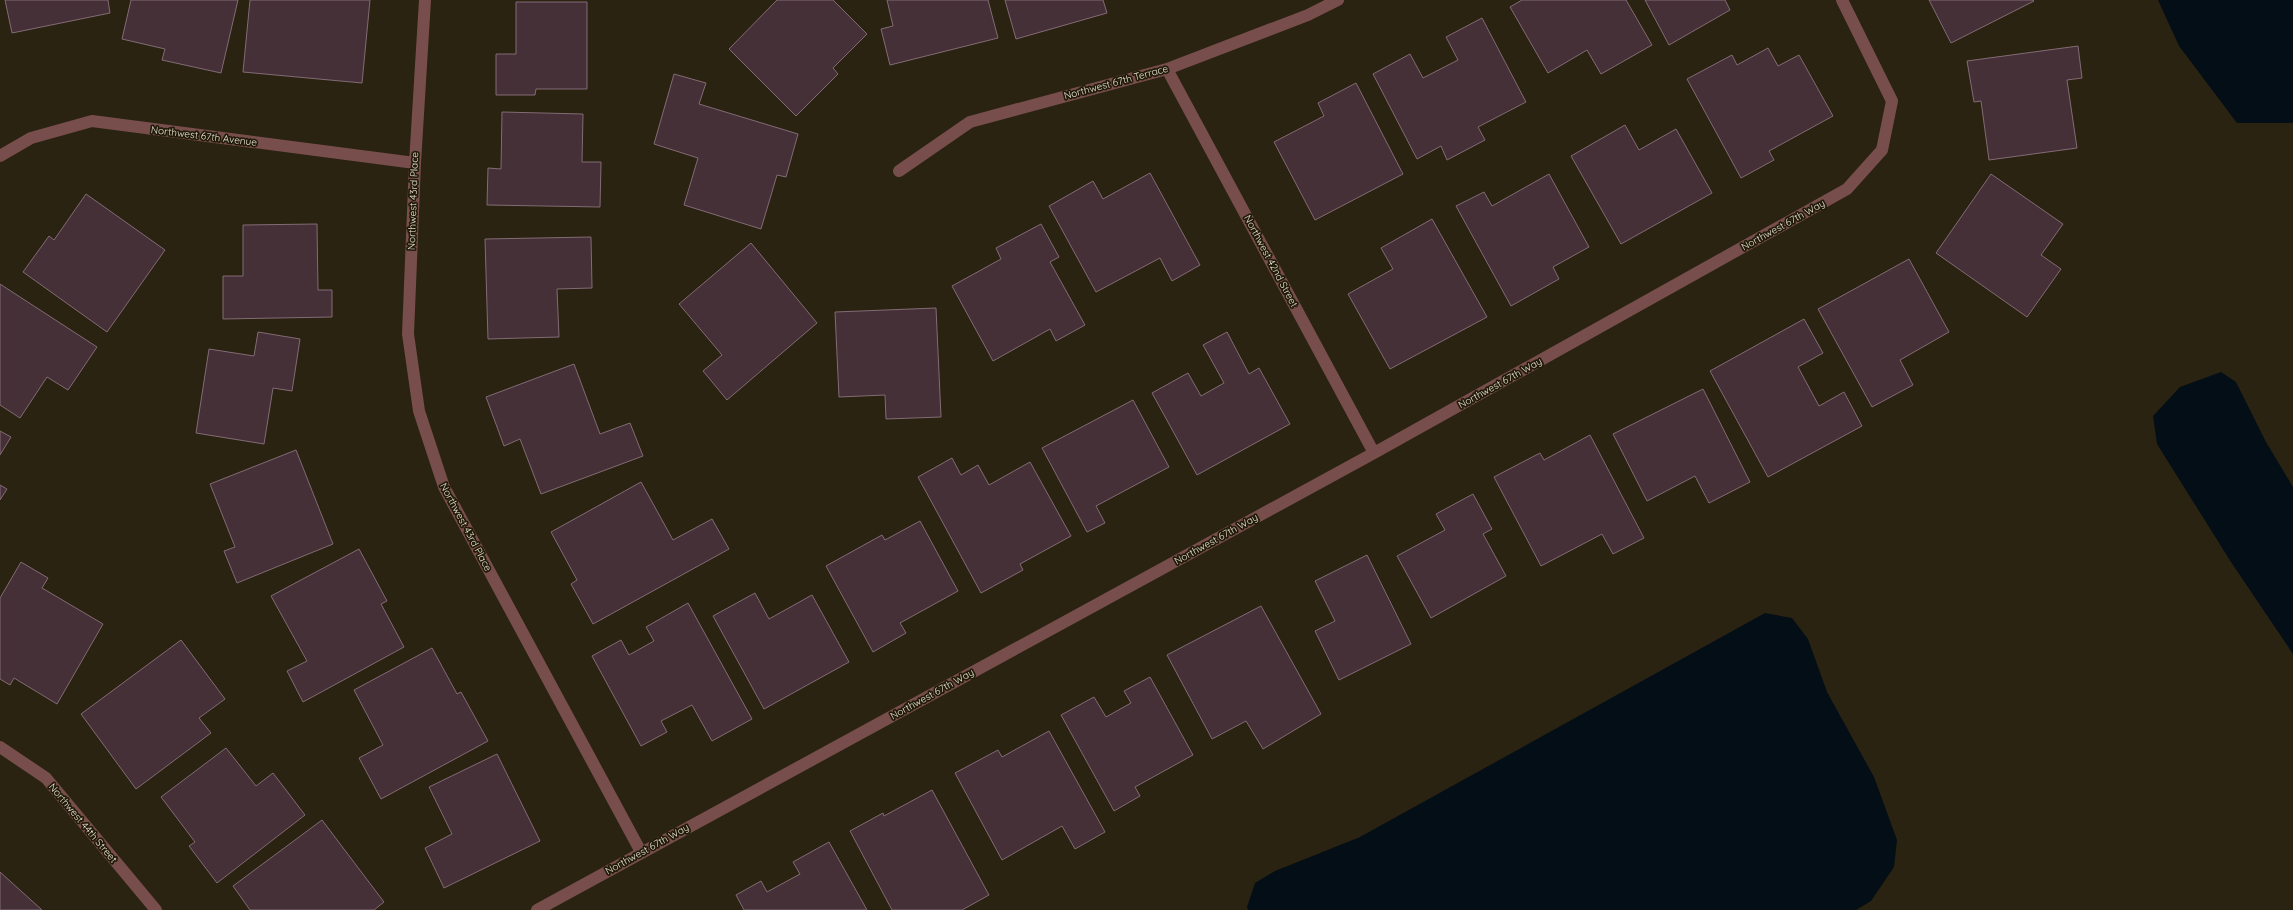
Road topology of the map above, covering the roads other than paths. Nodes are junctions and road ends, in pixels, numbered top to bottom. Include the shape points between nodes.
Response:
1 (425, 0) edge
2 (1338, 0) edge
3 (1842, 0) edge
4 (1167, 69) junction
5 (0, 156) edge
6 (414, 163) junction
7 (899, 171) dead end
8 (1374, 453) junction
9 (0, 747) edge
10 (641, 852) junction
11 (156, 910) edge
12 (537, 910) edge

1 - 6 street, Northwest 43rd Place
2 - 4 street, Northwest 67th Terrace via 1308,15
3 - 8 street, Northwest 67th Way via 1892,102 1882,150 1847,189
4 - 7 street, Northwest 67th Terrace via 970,122
4 - 8 street, Northwest 42nd Street
5 - 6 street, Northwest 67th Avenue via 30,138 92,121
6 - 10 street, Northwest 43rd Place via 408,334 421,419 444,487
8 - 10 street, Northwest 67th Way
9 - 11 street, Northwest 44th Street via 46,778
10 - 12 street, Northwest 67th Way

